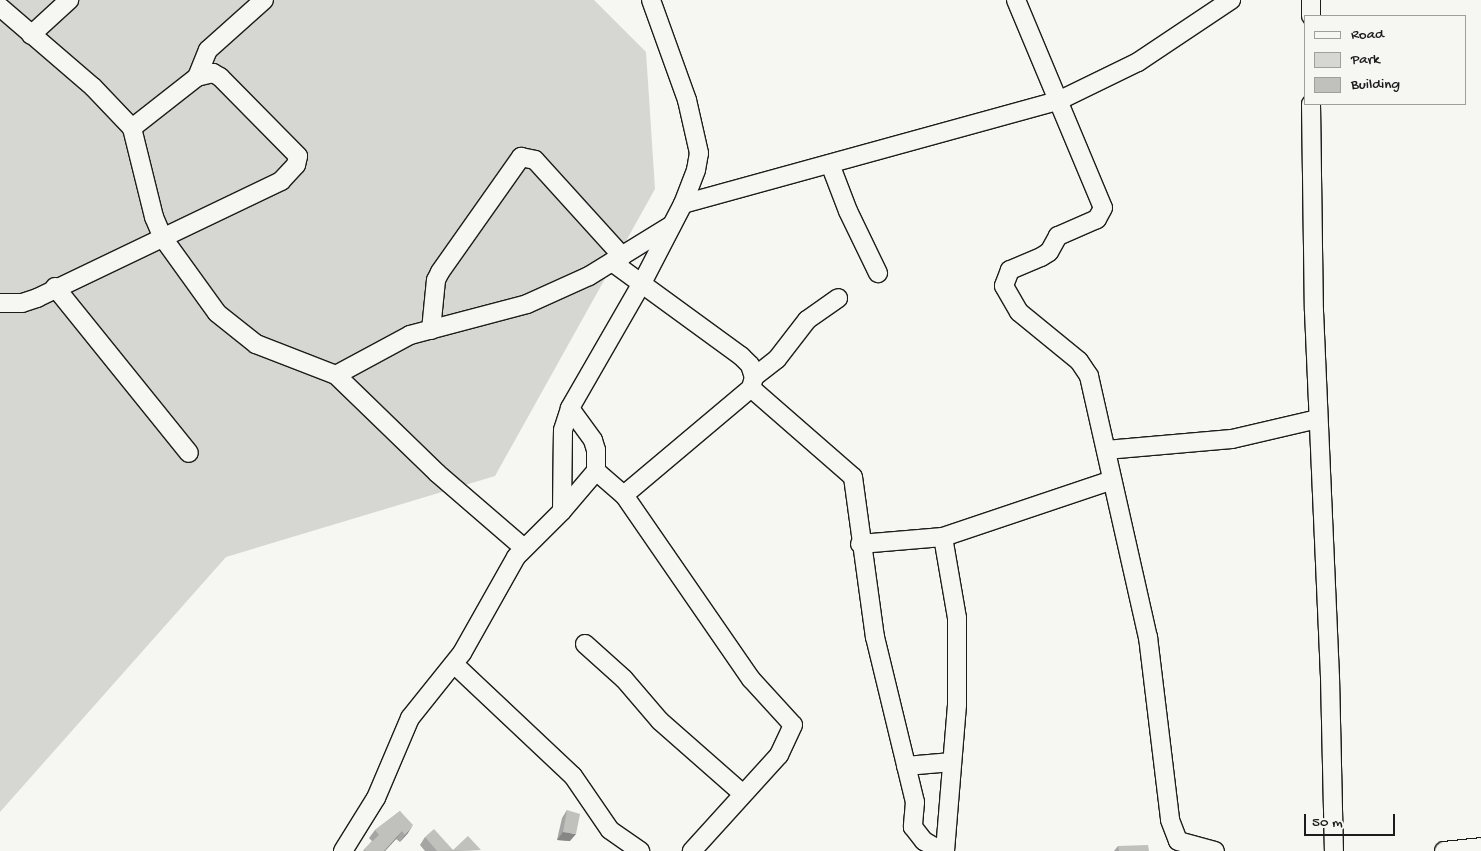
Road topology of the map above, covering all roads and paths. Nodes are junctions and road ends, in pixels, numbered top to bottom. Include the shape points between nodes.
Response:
1 (69, 0) edge
2 (264, 0) edge
3 (651, 0) edge
4 (1016, 0) edge
5 (1231, 0) edge
6 (1311, 0) edge
7 (0, 7) edge
8 (1311, 15) edge
9 (31, 35) junction
10 (197, 77) junction
11 (1058, 101) junction
12 (1311, 105) edge
13 (132, 128) junction
14 (830, 164) junction
15 (684, 204) junction
16 (673, 225) junction
17 (163, 238) junction
18 (617, 259) junction
19 (878, 273) dead end
20 (642, 283) junction
21 (55, 287) junction
22 (838, 298) dead end
23 (0, 303) edge
24 (431, 330) junction
25 (336, 374) junction
26 (752, 383) junction
27 (570, 408) junction
28 (1318, 419) junction
29 (1106, 450) junction
30 (189, 452) dead end
31 (596, 470) junction
32 (1112, 480) junction
33 (624, 494) junction
34 (562, 511) junction
35 (944, 537) junction
36 (860, 544) junction
37 (524, 548) junction
38 (586, 644) dead end
39 (454, 664) junction
40 (952, 762) junction
41 (906, 766) junction
42 (742, 794) junction
43 (1481, 847) edge
44 (343, 851) edge
45 (640, 851) edge
46 (692, 851) edge
47 (941, 851) edge
48 (946, 851) edge
49 (1215, 851) edge
50 (1334, 851) edge
51 (1444, 851) edge

1 - 9 street
2 - 10 street via 208,50
3 - 15 street via 687,100 699,152
4 - 11 street
5 - 11 street via 1138,62
6 - 8 street
7 - 9 street
9 - 13 street via 93,87
10 - 13 street
10 - 17 street via 205,73 220,77 298,156 296,165 281,181
11 - 14 street
11 - 29 street via 1103,208 1102,215 1058,236 1049,252 1041,257 1010,270 1004,286 1019,312 1086,368
12 - 28 street
13 - 17 street via 154,217
14 - 15 street
14 - 19 street
15 - 16 street
16 - 18 street
16 - 20 street
17 - 21 street
17 - 25 street via 217,312 236,330 256,344
18 - 20 street
18 - 24 street via 527,304
18 - 24 street via 542,167 535,160 521,158 440,272 436,280
20 - 26 street via 741,356 750,365
20 - 27 street
21 - 23 street via 22,303
21 - 30 street
22 - 26 street via 808,320 777,359
24 - 25 street via 410,335
25 - 37 street via 437,473
26 - 33 street
26 - 36 street via 853,477
27 - 31 street via 593,440
27 - 34 street via 563,430
28 - 29 street via 1232,439
28 - 50 street
29 - 32 street
31 - 33 street
31 - 34 street
32 - 35 street
32 - 49 street via 1148,637 1172,827 1178,841
33 - 42 street via 750,679 793,725 779,756
34 - 37 street
35 - 36 street
35 - 40 street via 957,618 957,705
36 - 41 street via 875,638
37 - 39 street
38 - 42 street via 624,679 660,721
39 - 44 street via 410,718 376,798
39 - 45 street via 573,776 610,830
40 - 41 street
40 - 48 street
41 - 47 street via 915,802 913,827 924,841
42 - 46 street
43 - 51 street

